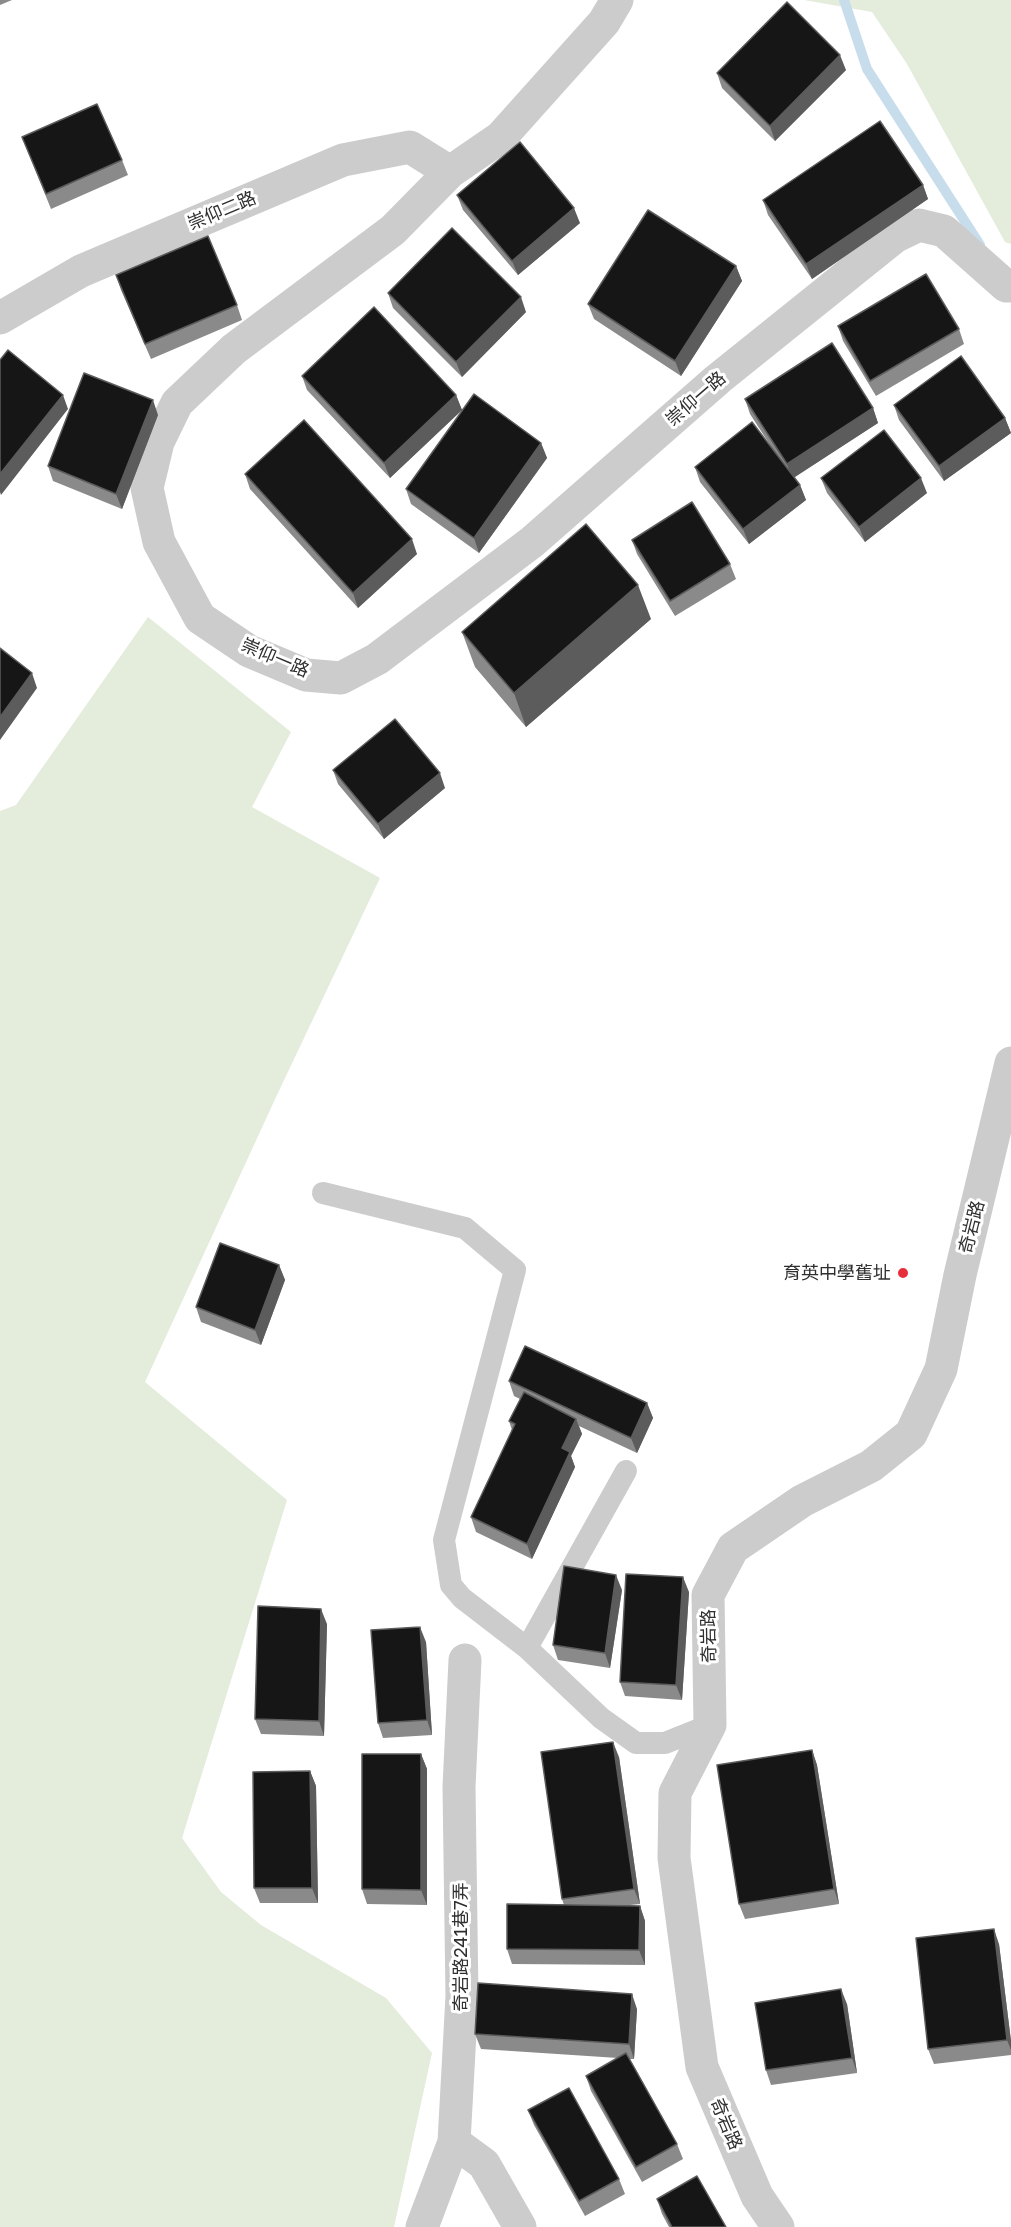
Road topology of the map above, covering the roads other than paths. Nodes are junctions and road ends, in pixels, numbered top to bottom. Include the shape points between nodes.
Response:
1 (617, 0) edge
2 (450, 172) junction
3 (1011, 286) edge
4 (0, 318) edge
5 (1011, 1063) edge
6 (324, 1192) dead end
7 (626, 1471) dead end
8 (527, 1648) junction
9 (465, 1660) dead end
10 (710, 1725) junction
11 (454, 2142) junction
12 (422, 2227) edge
13 (520, 2227) edge
14 (777, 2227) edge

1 - 2 street, 崇仰一路 via 604,22 501,137
2 - 3 street, 崇仰一路 via 393,230 234,349 177,403 158,442 147,488 159,542 200,618 249,651 306,675 341,678 377,659 532,542 718,379 896,236 919,225 944,231 1006,286
2 - 4 street, 崇仰二路 via 410,147 343,160 81,271
5 - 10 street, 奇岩路 via 941,1369 911,1434 871,1466 802,1501 733,1548 708,1595
6 - 8 lane via 465,1228 515,1270 444,1540 451,1585
7 - 8 lane
8 - 10 lane via 601,1718 636,1743 665,1743
9 - 11 street, 奇岩路241巷7弄 via 459,1787 462,1996
10 - 14 street, 奇岩路 via 675,1792 674,1858 689,1975 702,2067 757,2196
11 - 12 street, 奇岩路241巷7弄
11 - 13 street via 484,2164

